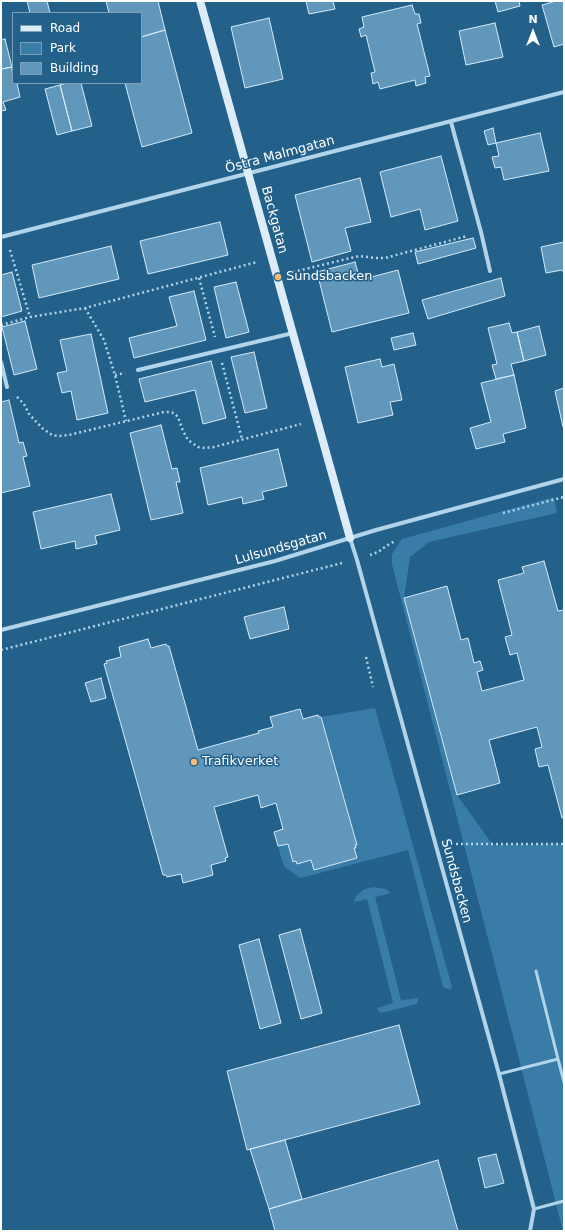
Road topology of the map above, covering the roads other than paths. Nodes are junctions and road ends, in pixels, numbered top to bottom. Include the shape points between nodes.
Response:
1 (200, 1) edge
2 (564, 92) edge
3 (451, 122) junction
4 (249, 173) junction
5 (1, 237) edge
6 (490, 271) dead end
7 (293, 333) junction
8 (1, 362) edge
9 (138, 370) dead end
10 (7, 386) road end
11 (564, 480) edge
12 (350, 538) junction
13 (1, 630) edge
14 (536, 971) dead end
15 (558, 1059) junction
16 (499, 1074) junction
17 (564, 1082) edge
18 (564, 1201) edge
19 (534, 1209) junction
20 (530, 1231) edge

1 - 4 street, Backgatan
2 - 3 street, Östra Malmgatan
3 - 4 street, Östra Malmgatan
3 - 6 street
4 - 5 street, Östra Malmgatan
4 - 7 street, Backgatan
7 - 9 street
7 - 12 street, Backgatan
8 - 10 street
11 - 12 street, Lulsundsgatan
12 - 13 street, Lulsundsgatan via 275,561
12 - 16 street, Sundsbacken
14 - 15 lane
15 - 16 lane
15 - 17 lane
16 - 19 street, Sundsbacken
18 - 19 lane
19 - 20 street, Sundsbacken

